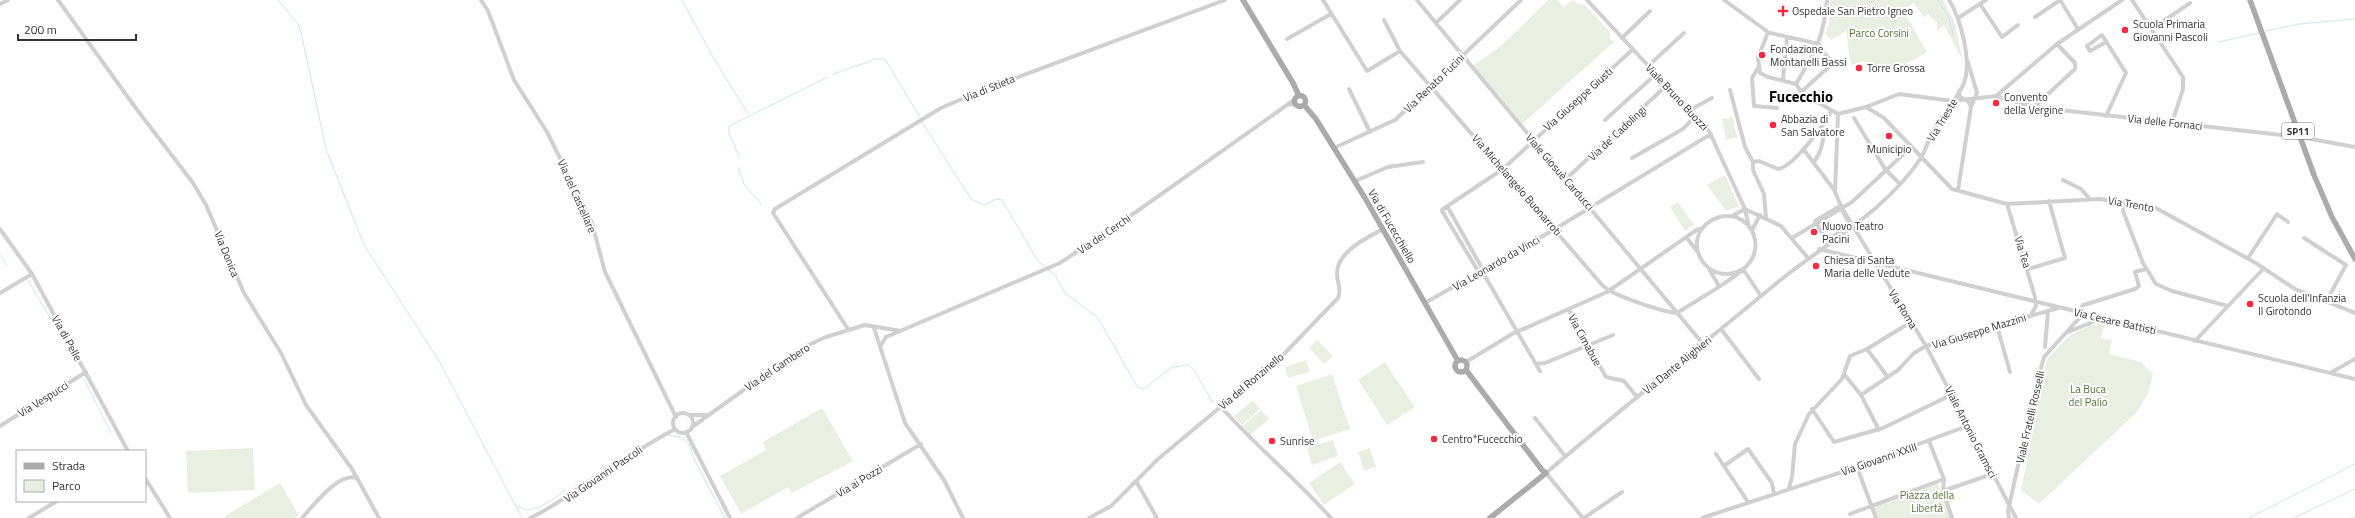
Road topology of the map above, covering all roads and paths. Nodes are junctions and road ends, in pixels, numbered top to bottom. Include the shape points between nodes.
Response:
1 (8, 0) edge
2 (58, 0) edge
3 (481, 0) edge
4 (1225, 0) edge
5 (1243, 0) edge
6 (1323, 0) edge
7 (1418, 0) edge
8 (1460, 0) edge
9 (1521, 0) edge
10 (1587, 0) edge
11 (1724, 0) edge
12 (1827, 0) edge
13 (1949, 0) edge
14 (1986, 0) edge
15 (2060, 0) edge
16 (2122, 0) edge
17 (2132, 0) edge
18 (2250, 0) edge
19 (2190, 3) dead end
20 (0, 4) edge
21 (1980, 4) junction
22 (1650, 11) dead end
23 (1331, 14) junction
24 (2035, 17) dead end
25 (1958, 18) junction
26 (1384, 20) dead end
27 (1436, 23) junction
28 (2018, 25) dead end
29 (2078, 28) junction
30 (2152, 29) junction
31 (1684, 33) dead end
32 (1769, 33) junction
33 (1622, 38) junction
34 (1787, 38) junction
35 (1288, 39) dead end
36 (2106, 42) junction
37 (2057, 44) junction
38 (1818, 46) junction
39 (1633, 49) junction
40 (1400, 51) junction
41 (1462, 56) junction
42 (1967, 59) junction
43 (1648, 66) junction
44 (1758, 68) junction
45 (1656, 74) junction
46 (1783, 80) junction
47 (1974, 80) junction
48 (1964, 83) junction
49 (1796, 84) junction
50 (1667, 86) junction
51 (1431, 87) junction
52 (1349, 89) dead end
53 (2005, 89) junction
54 (1730, 90) dead end
55 (1959, 91) junction
56 (1802, 93) junction
57 (1996, 96) junction
58 (1712, 98) dead end
59 (1976, 98) junction
60 (1964, 99) junction
61 (1296, 100) junction
62 (2009, 100) junction
63 (1953, 101) junction
64 (1788, 102) dead end
65 (1304, 106) junction
66 (1866, 107) junction
67 (1971, 107) junction
68 (2034, 107) junction
69 (1777, 108) dead end
70 (1690, 110) junction
71 (1831, 111) junction
72 (1838, 114) junction
73 (1695, 116) junction
74 (2106, 116) junction
75 (1854, 118) dead end
76 (1605, 120) dead end
77 (2172, 123) junction
78 (1821, 127) junction
79 (1370, 132) junction
80 (1711, 134) junction
81 (2300, 137) junction
82 (1533, 141) junction
83 (1911, 147) junction
84 (2355, 147) edge
85 (1334, 148) junction
86 (1804, 150) dead end
87 (1632, 158) dead end
88 (1921, 158) junction
89 (1422, 162) dead end
90 (1753, 162) junction
91 (1814, 162) junction
92 (1503, 169) junction
93 (1885, 169) junction
94 (1566, 179) junction
95 (2063, 180) dead end
96 (1355, 182) junction
97 (1900, 184) junction
98 (1958, 190) junction
99 (1835, 192) junction
100 (2090, 199) junction
101 (2049, 201) junction
102 (2123, 201) junction
103 (2007, 204) junction
104 (1590, 207) junction
105 (1745, 209) junction
106 (1842, 209) junction
107 (1760, 215) junction
108 (1732, 216) junction
109 (1766, 218) junction
110 (2288, 222) dead end
111 (1816, 223) junction
112 (1852, 225) junction
113 (0, 229) edge
114 (1383, 229) junction
115 (1555, 229) junction
116 (1702, 229) junction
117 (1751, 229) junction
118 (1686, 236) junction
119 (1792, 238) junction
120 (2304, 238) dead end
121 (1820, 249) junction
122 (1698, 253) junction
123 (1808, 258) junction
124 (2248, 258) junction
125 (2355, 259) edge
126 (1875, 263) junction
127 (1886, 265) junction
128 (1640, 268) junction
129 (2264, 268) junction
130 (1709, 269) junction
131 (1743, 269) junction
132 (2028, 269) junction
133 (2146, 269) junction
134 (1482, 271) junction
135 (1881, 272) junction
136 (32, 274) junction
137 (1719, 286) junction
138 (1610, 290) junction
139 (0, 293) edge
140 (1761, 296) junction
141 (2036, 302) junction
142 (2326, 302) junction
143 (1425, 303) junction
144 (2228, 306) junction
145 (2058, 308) junction
146 (1569, 310) junction
147 (2048, 311) junction
148 (1677, 313) junction
149 (2078, 313) junction
150 (2355, 313) edge
151 (2083, 314) junction
152 (2031, 315) junction
153 (2102, 318) junction
154 (1911, 322) junction
155 (1997, 326) junction
156 (874, 328) junction
157 (848, 330) junction
158 (1721, 330) junction
159 (902, 331) junction
160 (1518, 332) junction
161 (2066, 334) junction
162 (1614, 335) dead end
163 (2195, 341) junction
164 (1703, 344) junction
165 (881, 345) junction
166 (1587, 346) junction
167 (1926, 346) junction
168 (2045, 347) dead end
169 (1867, 349) junction
170 (2355, 359) edge
171 (1458, 361) junction
172 (1466, 362) junction
173 (1536, 364) junction
174 (1466, 370) junction
175 (1540, 371) dead end
176 (86, 372) junction
177 (2010, 372) dead end
178 (2330, 373) junction
179 (1844, 374) junction
180 (1887, 376) junction
181 (1759, 379) dead end
182 (2355, 379) edge
183 (1861, 395) junction
184 (1951, 395) junction
185 (1637, 398) junction
186 (1221, 407) junction
187 (1812, 409) junction
188 (688, 415) junction
189 (708, 415) junction
190 (676, 417) junction
191 (1535, 418) dead end
192 (0, 426) edge
193 (1967, 426) junction
194 (692, 427) junction
195 (675, 429) junction
196 (1879, 430) junction
197 (686, 432) junction
198 (1929, 441) junction
199 (920, 444) junction
200 (127, 450) edge
201 (1716, 454) dead end
202 (1565, 456) junction
203 (1724, 466) junction
204 (1988, 466) junction
205 (1857, 467) junction
206 (1546, 472) junction
207 (1992, 474) junction
208 (1981, 477) junction
209 (357, 478) junction
210 (1944, 479) junction
211 (146, 480) edge
212 (1136, 481) junction
213 (1789, 488) junction
214 (1943, 491) junction
215 (1622, 492) dead end
216 (1774, 494) junction
217 (55, 502) edge
218 (1748, 502) junction
219 (163, 505) junction
220 (1872, 506) junction
221 (2010, 508) junction
222 (1850, 514) dead end
223 (1492, 517) edge
224 (30, 518) edge
225 (165, 518) edge
226 (170, 518) edge
227 (302, 518) edge
228 (379, 518) edge
229 (530, 518) edge
230 (730, 518) edge
231 (797, 518) edge
232 (963, 518) edge
233 (1089, 518) edge
234 (1157, 518) edge
235 (1331, 518) edge
236 (1584, 518) edge
237 (1702, 518) edge
238 (1876, 518) edge
239 (1952, 518) edge
240 (2009, 518) edge
241 (2016, 518) edge

1 - 20 street
2 - 209 street, Via Donica via 135,107 194,183 210,212 244,293 281,353 306,404
3 - 190 street, Via del Castellare via 488,11 514,80 547,132 592,223 610,283
4 - 157 street, Via di Stieta via 941,108 775,209 773,213
5 - 61 main road via 1293,83
6 - 23 street
7 - 27 street, Viale Giosuè Carducci
8 - 27 street
9 - 41 street, Via Renato Fucini
10 - 33 street, Viale Bruno Buozzi
11 - 32 street
12 - 38 street via 1824,26
13 - 25 street
14 - 21 street
15 - 24 street
15 - 29 street
16 - 29 street
17 - 30 street
18 - 81 main road, SP11
19 - 30 street
21 - 25 street
21 - 28 street via 2002,37
22 - 33 street
23 - 35 street
23 - 40 street via 1367,71
25 - 42 street
26 - 40 street, Via Michelangelo Buonarroti
27 - 41 street, Viale Giosuè Carducci
29 - 37 street
30 - 77 street via 2183,77 2183,89
31 - 43 street
32 - 34 street
32 - 44 street via 1758,58
33 - 39 street, Viale Bruno Buozzi
34 - 38 street
34 - 46 street
36 - 36 street via 2090,51 2087,46 2102,35
36 - 74 street via 2126,73
37 - 53 street
37 - 68 street via 2075,62 2075,69
38 - 49 street
38 - 56 street via 1834,63
39 - 43 street, Viale Bruno Buozzi
39 - 82 street, Via Giuseppe Giusti
40 - 51 street, Via Michelangelo Buonarroti
41 - 51 street, Via Renato Fucini
41 - 82 street, Viale Giosuè Carducci
42 - 47 street
42 - 48 street
43 - 45 street, Viale Bruno Buozzi
44 - 46 street via 1764,76
44 - 69 street via 1752,78 1754,106
45 - 50 street, Viale Bruno Buozzi
45 - 76 street
46 - 49 street
47 - 48 street via 1968,79
47 - 59 street
48 - 55 street, Via Trieste
49 - 56 street
50 - 70 street, Viale Bruno Buozzi
50 - 94 street, Via de' Cadolingi
51 - 79 street, Via Renato Fucini via 1395,120
51 - 92 street, Via Michelangelo Buonarroti
52 - 79 street
53 - 57 street
53 - 62 street
54 - 90 street via 1745,147
55 - 60 street via 1960,97
55 - 63 street, Via Trieste
56 - 64 street
56 - 71 street
57 - 59 street, Via delle Fornaci
57 - 62 street, Via delle Fornaci
58 - 70 street
59 - 60 street, Via delle Fornaci
59 - 67 street
60 - 63 street, Via delle Fornaci
60 - 67 street
61 - 65 main road
61 - 65 main road, Via di Fucecchiello via 1305,99
61 - 159 street, Via dei Cerchi via 1136,212 1052,267
62 - 68 street, Via delle Fornaci
63 - 66 street, Via delle Fornaci via 1899,94
63 - 88 street, Via Trieste via 1932,131
65 - 85 main road, Via di Fucecchiello via 1316,119
66 - 72 street
66 - 83 street, Via Trento via 1877,112
67 - 98 street
68 - 74 street, Via delle Fornaci
70 - 73 street, Viale Bruno Buozzi
71 - 72 street
71 - 78 street
72 - 99 street
73 - 80 street, Viale Bruno Buozzi
73 - 87 street via 1683,129
74 - 77 street, Via delle Fornaci
75 - 93 street
77 - 81 street, Via delle Fornaci
78 - 90 street via 1788,166 1778,169 1759,161
78 - 91 street via 1822,145 1820,154
79 - 85 street, Via Renato Fucini
80 - 104 street, Via Leonardo da Vinci
80 - 105 street, Viale Bruno Buozzi
81 - 84 street, Via delle Fornaci
81 - 125 main road, SP11 via 2329,211
82 - 92 street, Via Giuseppe Giusti
82 - 94 street, Viale Giosuè Carducci
83 - 88 street, Via Trento
83 - 93 street
85 - 96 main road, Via di Fucecchiello
86 - 91 street
88 - 97 street, Via Trieste
88 - 98 street, Via Trento via 1947,186
89 - 96 street via 1388,167
90 - 109 street via 1753,170 1765,197
91 - 99 street
92 - 115 street, Via Michelangelo Buonarroti
92 - 134 street, Via Giuseppe Giusti via 1447,206
93 - 97 street
93 - 106 street
94 - 104 street, Viale Giosuè Carducci
95 - 100 street via 2080,189
96 - 114 main road, Via di Fucecchiello
97 - 112 street, Via Trieste
98 - 103 street, Via Trento
99 - 106 street
100 - 101 street, Via Trento
100 - 102 street, Via Trento
101 - 103 street, Via Trento
101 - 132 street via 2064,258
102 - 124 street, Via Trento via 2156,208
102 - 133 street via 2123,211
103 - 132 street, Via Tea
104 - 115 street, Via Leonardo da Vinci
104 - 128 street, Viale Giosuè Carducci
105 - 107 street
105 - 108 street
105 - 117 street, Viale Bruno Buozzi
106 - 111 street
106 - 111 street via 1850,225 1827,241
106 - 112 street, Via Roma
107 - 109 street
107 - 117 street
108 - 116 street via 1715,218
108 - 117 street via 1742,220
109 - 119 street via 1780,226
110 - 124 street via 2277,214
111 - 119 street
112 - 121 street, Via Dante Alighieri
112 - 126 street, Via Roma
113 - 136 street, Via di Pelle
114 - 143 main road, Via di Fucecchiello
114 - 186 street, Via del Ronzinello via 1356,245 1343,259 1337,275 1340,293 1333,304 1283,355
115 - 134 street, Via Leonardo da Vinci
115 - 138 street, Via Michelangelo Buonarroti via 1603,286
116 - 118 street
116 - 122 street via 1697,241
117 - 131 street via 1756,242 1755,251
118 - 122 street
118 - 128 street
119 - 123 street
120 - 142 street via 2346,265
121 - 123 street, Via Dante Alighieri
121 - 126 street, Via Cesare Battisti
122 - 130 street
123 - 140 street, Via Dante Alighieri
124 - 129 street, Via Trento
126 - 127 street, Via Cesare Battisti
126 - 135 street, Via Roma
127 - 135 street via 1882,267
127 - 141 street, Via Cesare Battisti
128 - 138 street
128 - 148 street, Viale Giosuè Carducci
129 - 142 street, Via Trento via 2295,289
129 - 144 street
130 - 131 street via 1725,274
130 - 137 street
131 - 137 street
131 - 140 street
132 - 141 street, Via Tea
133 - 144 street via 2156,284 2172,291
133 - 149 street via 2136,272 2138,286 2135,290 2083,305
134 - 143 street, Via Leonardo da Vinci
134 - 160 street
135 - 154 street, Via Roma
136 - 139 street
136 - 176 street, Via di Pelle
137 - 148 street
138 - 146 street
138 - 148 street, Via Michelangelo Buonarroti
140 - 158 street, Via Dante Alighieri
141 - 145 street, Via Cesare Battisti
141 - 152 street, Via Giuseppe Mazzini
142 - 150 street, Via Trento
143 - 171 main road, Via di Fucecchiello
144 - 163 street
145 - 147 street, Via Giuseppe Mazzini
145 - 149 street, Via Cesare Battisti
146 - 160 street
146 - 166 street, Via Cimabue
147 - 152 street, Via Giuseppe Mazzini
147 - 168 street
148 - 164 street, Viale Giosuè Carducci
149 - 151 street, Via Cesare Battisti
151 - 153 street, Via Cesare Battisti
151 - 161 street, Viale Fratelli Rosselli
152 - 155 street, Via Giuseppe Mazzini
153 - 161 street, Viale Fratelli Rosselli
153 - 163 street, Via Cesare Battisti
154 - 167 street, Via Roma
154 - 169 street
155 - 167 street, Via Giuseppe Mazzini
155 - 177 street
156 - 157 street, Via del Gambero via 865,325
156 - 159 street, Via dei Cerchi
156 - 165 street
157 - 189 street, Via del Gambero via 804,347
158 - 164 street, Via Dante Alighieri
158 - 181 street
159 - 165 street, Via dei Cerchi via 886,337
160 - 172 street
160 - 173 street
161 - 221 street, Viale Fratelli Rosselli via 2044,357 2041,366
162 - 166 street
163 - 178 street, Via Cesare Battisti
164 - 185 street, Via Dante Alighieri
165 - 199 street via 905,423
166 - 173 street via 1545,363
166 - 185 street, Via Cimabue via 1606,378 1624,381
167 - 180 street, Via Giuseppe Mazzini
167 - 184 street, Viale Antonio Gramsci
169 - 179 street via 1850,356
169 - 180 street
170 - 178 street
171 - 172 main road
171 - 174 main road, Via di Fucecchiello via 1455,365 1457,370
172 - 174 main road
173 - 175 street
174 - 206 main road, Via di Fucecchiello via 1499,416
176 - 192 street, Via Vespucci
176 - 200 street, Via di Pelle via 116,433
178 - 182 street, Via Cesare Battisti
179 - 183 street
179 - 187 street via 1838,385
180 - 183 street, Via Giuseppe Mazzini
183 - 196 street
184 - 193 street, Viale Antonio Gramsci
184 - 196 street
185 - 202 street, Via Dante Alighieri
186 - 212 street, Via del Ronzinello via 1158,459
186 - 235 street
187 - 196 street via 1834,442
187 - 213 street via 1795,444
188 - 189 street
188 - 190 street via 681,414
188 - 194 street via 692,420
189 - 194 street, Via del Gambero
190 - 195 street via 673,423
191 - 202 street
193 - 198 street, Via Giovanni XXIII
193 - 204 street, Viale Antonio Gramsci
194 - 197 street
195 - 197 street via 682,433
195 - 229 street, Via Giovanni Pascoli via 636,451 552,509
197 - 230 street
198 - 205 street, Via Giovanni XXIII
198 - 210 street
199 - 231 street, Via ai Pozzi
199 - 232 street via 944,480
201 - 203 street
202 - 206 street, Via Dante Alighieri
203 - 216 street via 1748,449 1772,482
203 - 218 street
204 - 207 street, Viale Antonio Gramsci
204 - 208 street
205 - 213 street, Via Giovanni XXIII
205 - 220 street
206 - 223 main road
206 - 236 street
207 - 208 street
207 - 221 street, Viale Antonio Gramsci
208 - 214 street
209 - 227 street via 349,476 338,481
209 - 228 street, Via Donica
210 - 214 street
210 - 220 street
211 - 219 street
212 - 233 street, Via del Ronzinello via 1112,506
212 - 234 street
213 - 216 street, Via Giovanni XXIII
214 - 239 street
215 - 236 street
216 - 218 street, Via Giovanni XXIII
217 - 224 street
218 - 237 street, Via Giovanni XXIII
219 - 225 street
219 - 226 street
220 - 222 street
220 - 238 street
221 - 240 street, Viale Fratelli Rosselli
221 - 241 street, Viale Antonio Gramsci

